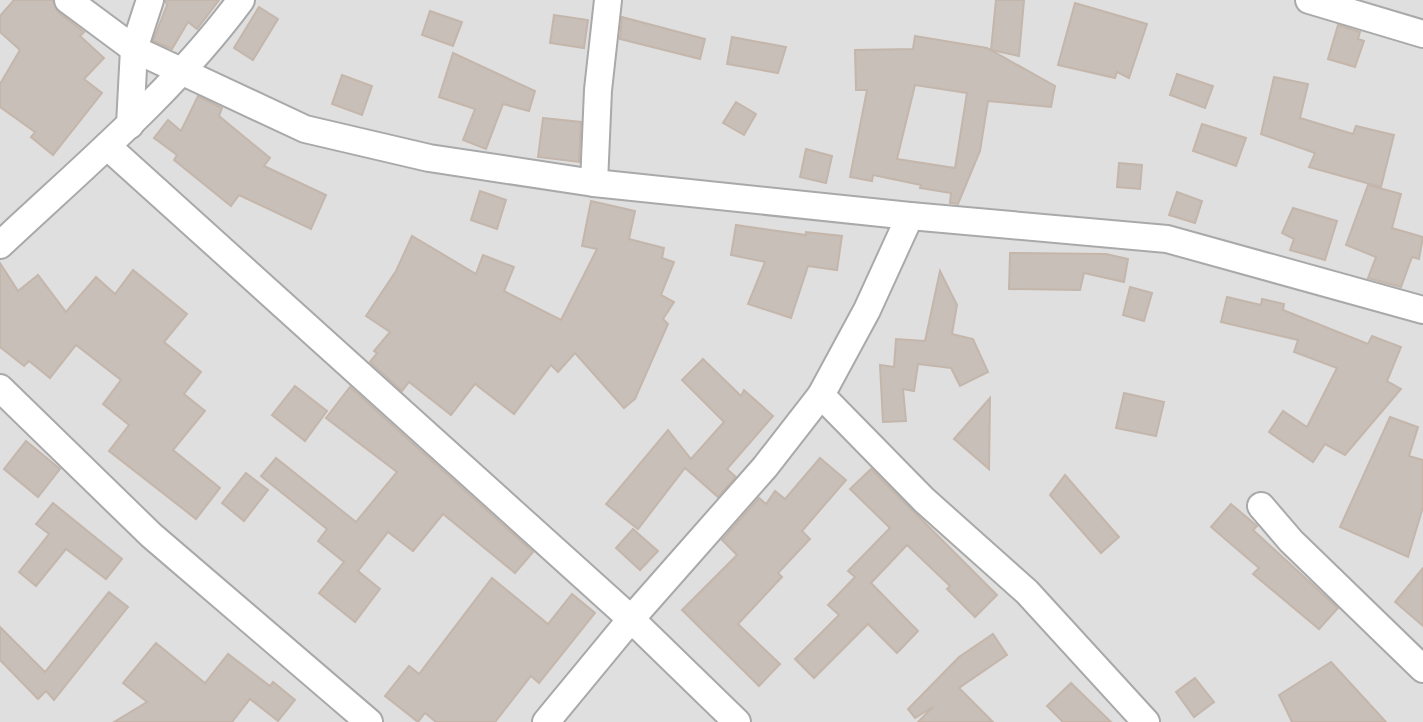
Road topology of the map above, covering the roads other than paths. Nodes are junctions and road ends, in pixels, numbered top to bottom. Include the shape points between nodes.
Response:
1 (68, 0) edge
2 (150, 0) edge
3 (241, 0) edge
4 (608, 0) edge
5 (1309, 0) edge
6 (1423, 34) edge
7 (134, 49) junction
8 (180, 72) junction
9 (130, 125) junction
10 (107, 146) junction
11 (594, 183) junction
12 (910, 216) junction
13 (0, 245) edge
14 (1423, 310) edge
15 (0, 388) edge
16 (821, 394) junction
17 (1261, 506) dead end
18 (631, 619) junction
19 (1423, 669) edge
20 (369, 722) edge
21 (547, 722) edge
22 (737, 722) edge
23 (1146, 722) edge

1 - 7 street
2 - 7 street
3 - 8 street
4 - 11 street
5 - 6 street
7 - 8 street
7 - 9 street
8 - 9 street
8 - 11 street via 305,129 429,158
9 - 10 street
10 - 13 street
10 - 18 street
11 - 12 street
12 - 14 street via 1167,239
12 - 16 street via 867,310
15 - 20 street via 151,536
16 - 18 street via 765,467
16 - 23 street via 924,500 1027,592
17 - 19 street
18 - 21 street
18 - 22 street

